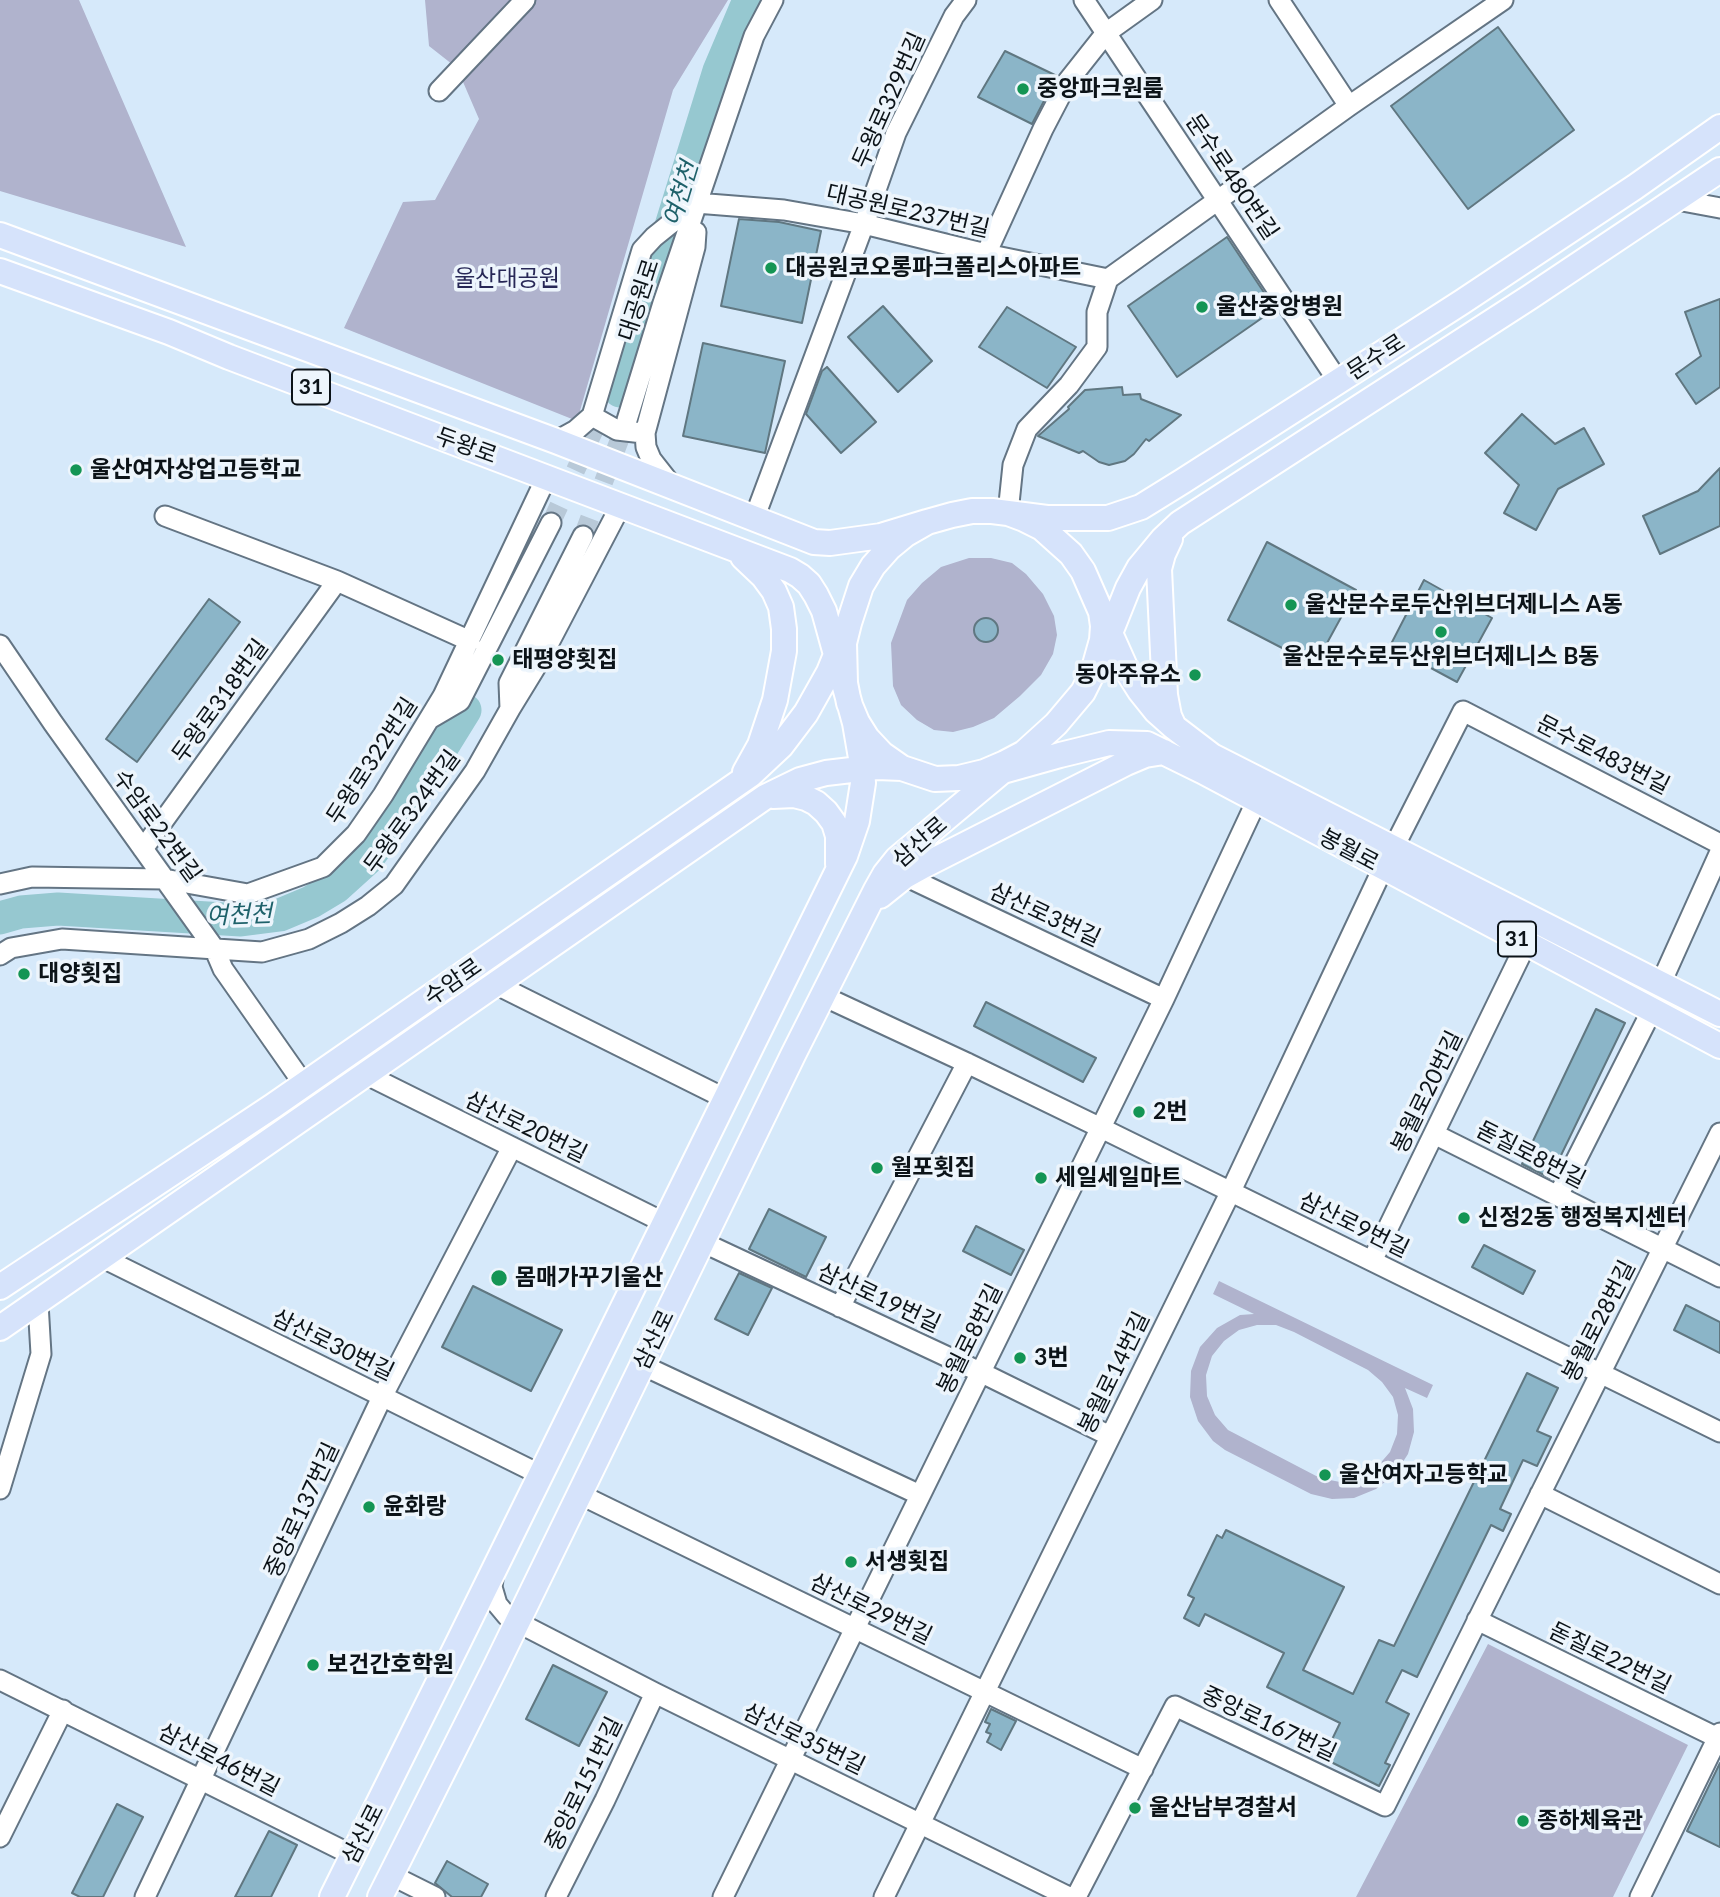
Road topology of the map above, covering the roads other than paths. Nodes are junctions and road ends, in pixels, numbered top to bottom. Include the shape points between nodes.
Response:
1 (525, 0) edge
2 (774, 0) edge
3 (966, 0) edge
4 (1084, 0) edge
5 (1152, 0) edge
6 (1279, 0) edge
7 (1503, 0) edge
8 (1106, 33) junction
9 (439, 91) dead end
10 (1349, 106) junction
11 (1720, 127) edge
12 (1720, 150) edge
13 (1680, 155) junction
14 (1720, 170) edge
15 (1218, 200) junction
16 (1677, 200) junction
17 (696, 203) junction
18 (1720, 208) edge
19 (864, 224) junction
20 (0, 235) edge
21 (986, 254) junction
22 (0, 271) edge
23 (1108, 279) junction
24 (1338, 382) junction
25 (598, 413) junction
26 (627, 420) tunnel mouth
27 (645, 433) junction
28 (555, 442) junction
29 (547, 477) junction
30 (673, 487) junction
31 (621, 505) junction
32 (1008, 513) junction
33 (165, 516) dead end
34 (754, 519) junction
35 (927, 522) junction
36 (551, 523) tunnel mouth
37 (1180, 523) junction
38 (583, 536) tunnel mouth
39 (731, 548) junction
40 (337, 581) junction
41 (849, 623) junction
42 (1105, 623) junction
43 (470, 641) junction
44 (0, 645) edge
45 (836, 656) junction
46 (849, 703) junction
47 (510, 709) junction
48 (1463, 710) joint
49 (429, 719) junction
50 (1174, 727) junction
51 (1024, 752) junction
52 (1164, 752) junction
53 (862, 768) junction
54 (902, 768) junction
55 (1003, 771) junction
56 (1233, 777) junction
57 (959, 778) junction
58 (732, 788) junction
59 (765, 797) junction
60 (1257, 800) junction
61 (1720, 844) edge
62 (143, 849) junction
63 (1720, 852) edge
64 (1388, 857) junction
65 (837, 875) junction
66 (905, 876) junction
67 (164, 879) junction
68 (0, 884) edge
69 (866, 908) junction
70 (1526, 944) junction
71 (214, 948) junction
72 (0, 955) edge
73 (1661, 983) junction
74 (495, 984) junction
75 (822, 996) junction
76 (1164, 999) junction
77 (1652, 1010) junction
78 (1720, 1014) edge
79 (1720, 1046) edge
80 (967, 1063) junction
81 (365, 1074) junction
82 (304, 1085) junction
83 (726, 1099) junction
84 (319, 1106) junction
85 (1101, 1128) junction
86 (1720, 1133) edge
87 (1434, 1134) junction
88 (512, 1147) junction
89 (1231, 1191) junction
90 (1558, 1196) junction
91 (665, 1223) junction
92 (702, 1242) junction
93 (1663, 1248) junction
94 (103, 1258) junction
95 (1372, 1261) junction
96 (1720, 1277) edge
97 (0, 1287) edge
98 (38, 1303) junction
99 (840, 1307) junction
100 (0, 1328) edge
101 (642, 1365) junction
102 (981, 1373) junction
103 (1600, 1373) junction
104 (382, 1396) junction
105 (1720, 1432) edge
106 (1110, 1436) junction
107 (541, 1475) junction
108 (0, 1489) edge
109 (579, 1494) junction
110 (1540, 1494) junction
111 (920, 1495) junction
112 (494, 1571) junction
113 (1720, 1584) edge
114 (1478, 1620) junction
115 (517, 1622) junction
116 (855, 1628) junction
117 (0, 1680) edge
118 (985, 1692) junction
119 (655, 1693) junction
120 (63, 1710) junction
121 (1719, 1737) edge
122 (791, 1759) junction
123 (1143, 1769) junction
124 (202, 1779) junction
125 (1385, 1806) joint
126 (920, 1823) junction
127 (0, 1837) edge
128 (352, 1856) junction
129 (386, 1886) edge
130 (145, 1897) edge
131 (332, 1897) edge
132 (435, 1897) edge
133 (556, 1897) edge
134 (723, 1897) edge
135 (884, 1897) edge
136 (1069, 1897) edge
137 (1076, 1897) edge
138 (1640, 1897) edge

1 - 9 street
2 - 17 street, 대공원로 via 754,36
3 - 19 street, 두왕로329번길 via 896,133
4 - 8 street, 문수로480번길
5 - 8 street
6 - 10 street
7 - 10 street
8 - 15 street, 문수로480번길
8 - 21 street via 1068,81
10 - 15 street
11 - 13 main road, 문수로
12 - 13 main road
13 - 24 main road, 문수로
14 - 16 main road, 문수로
15 - 23 street
15 - 24 street, 문수로480번길
16 - 18 street
16 - 37 main road, 문수로
17 - 19 street, 대공원로237번길 via 784,210
17 - 25 street via 642,250
17 - 26 street, 대공원로
17 - 27 street via 695,247
19 - 21 street, 대공원로237번길
19 - 34 street, 두왕로329번길
20 - 28 main road, 문수로
21 - 23 street, 대공원로237번길
22 - 29 main road, 두왕로 / 31
23 - 32 street via 1097,312 1097,347 1069,386 1027,429 1013,465
24 - 32 main road, 문수로 via 1163,494 1125,513 1090,518
25 - 27 street via 617,430
25 - 28 street
27 - 30 street via 651,459
28 - 30 main road, 문수로
29 - 31 main road, 두왕로 / 31
29 - 43 street, 두왕로322번길
30 - 34 main road, 문수로
31 - 39 main road, 두왕로
31 - 47 street, 두왕로324번길
32 - 35 main road, 문수로 via 972,511
32 - 42 main road, 봉월로 via 1042,528 1071,554
33 - 40 street
34 - 35 main road, 문수로 via 814,542 830,543 881,536
35 - 41 main road via 906,534 873,566
36 - 49 street via 460,701
37 - 42 main road, 문수로 via 1139,568
37 - 50 main road via 1159,569 1165,695
38 - 47 street via 509,683
39 - 45 main road, 두왕로 via 790,570 808,584 824,611
39 - 58 main road via 750,562 774,592 785,629 781,674 767,727
40 - 43 street
40 - 62 street, 두왕로318번길
41 - 45 main road, 수암로
41 - 46 main road via 844,643
42 - 50 main road, 봉월로 via 1140,691
42 - 51 main road via 1083,692
43 - 49 street, 두왕로322번길
44 - 62 street, 수암로22번길
45 - 46 main road, 두왕로
45 - 58 main road, 수암로 via 794,731 766,762
46 - 53 main road, 삼산로
46 - 54 main road via 867,738
47 - 71 street, 두왕로324번길 via 475,771 386,892 309,939 262,952
48 - 61 street, 문수로483번길
48 - 64 street, 봉월로14번길
49 - 67 street, 두왕로322번길 via 356,834 323,867 248,894
50 - 56 main road, 봉월로
51 - 55 main road, 삼산로
51 - 57 main road via 1005,764
52 - 55 main road, 봉월로 via 1147,744 1109,743
52 - 56 main road, 봉월로
52 - 66 main road via 1126,763
53 - 54 main road, 수암로
53 - 59 main road, 수암로 via 800,780
53 - 65 main road, 삼산로 via 858,821
54 - 57 main road via 935,779
55 - 57 main road, 봉월로
55 - 69 main road, 삼산로 via 897,859
56 - 60 main road, 봉월로 / 31
56 - 64 main road
58 - 82 main road, 수암로
59 - 65 main road via 794,795 826,812 838,836
59 - 74 main road, 수암로
60 - 64 main road, 봉월로 / 31
60 - 76 street, 봉월로8번길
62 - 67 street, 수암로22번길
63 - 73 street
64 - 70 main road, 봉월로 / 31
64 - 73 main road
64 - 89 street, 봉월로14번길
65 - 83 main road, 삼산로
66 - 69 main road
66 - 76 street, 삼산로3번길
67 - 68 street, 두왕로322번길 via 32,877
67 - 71 street, 수암로22번길
69 - 75 main road, 삼산로
70 - 77 main road, 봉월로 / 31
70 - 87 street, 봉월로20번길
71 - 72 street, 두왕로324번길 via 62,939 11,948
71 - 82 street, 수암로22번길 via 223,969
73 - 78 main road
74 - 81 main road, 수암로
74 - 83 street, 수암로
75 - 80 street, 삼산로9번길
75 - 92 main road, 삼산로
76 - 85 street, 봉월로8번길
77 - 79 main road, 봉월로 / 31
77 - 90 street
80 - 85 street, 삼산로9번길
80 - 99 street
81 - 84 main road, 수암로
81 - 88 street, 삼산로20번길
82 - 84 street, 수암로22번길
82 - 97 main road, 수암로
83 - 91 main road, 삼산로
84 - 94 main road, 수암로
85 - 89 street, 삼산로9번길
85 - 102 street, 봉월로8번길
86 - 93 street, 봉월로28번길
87 - 90 street, 돋질로8번길
87 - 95 street, 봉월로20번길
88 - 91 street, 삼산로20번길
88 - 104 street, 중앙로137번길
89 - 95 street, 삼산로9번길
89 - 106 street, 봉월로14번길
90 - 93 street, 돋질로8번길
91 - 107 main road, 삼산로
92 - 99 street, 삼산로19번길
92 - 101 main road, 삼산로
93 - 96 street, 돋질로8번길
93 - 103 street, 봉월로28번길
94 - 98 main road, 수암로
94 - 104 street, 삼산로30번길
95 - 103 street, 삼산로9번길
98 - 100 main road, 수암로
98 - 108 street via 41,1354
99 - 102 street, 삼산로19번길
101 - 109 main road, 삼산로
101 - 111 street
102 - 106 street, 삼산로19번길
102 - 111 street, 봉월로8번길
103 - 105 street, 삼산로9번길
103 - 110 street, 봉월로28번길
104 - 107 street, 삼산로30번길
104 - 124 street, 중앙로137번길
106 - 118 street, 봉월로14번길
107 - 112 main road, 삼산로
109 - 115 main road, 삼산로
109 - 116 street, 삼산로29번길
110 - 113 street
110 - 114 street, 봉월로28번길
111 - 116 street, 봉월로8번길
112 - 115 street via 497,1604
112 - 128 main road, 삼산로
114 - 121 street, 돋질로22번길
114 - 125 street, 봉월로28번길
115 - 119 street, 삼산로35번길
115 - 129 main road, 삼산로
116 - 118 street, 삼산로29번길
116 - 122 street, 봉월로8번길
117 - 120 street, 삼산로46번길
118 - 123 street, 삼산로29번길
118 - 126 street, 봉월로14번길
119 - 122 street, 삼산로35번길
119 - 133 street, 중앙로151번길
120 - 124 street, 삼산로46번길
120 - 127 street
121 - 138 street
122 - 126 street, 삼산로35번길
122 - 134 street, 봉월로8번길
123 - 125 street, 중앙로167번길 via 1175,1706
123 - 137 street, 중앙로167번길
124 - 128 street, 삼산로46번길
124 - 130 street, 중앙로137번길
126 - 135 street, 봉월로14번길
126 - 136 street, 삼산로35번길
128 - 131 main road, 삼산로
129 - 132 street

